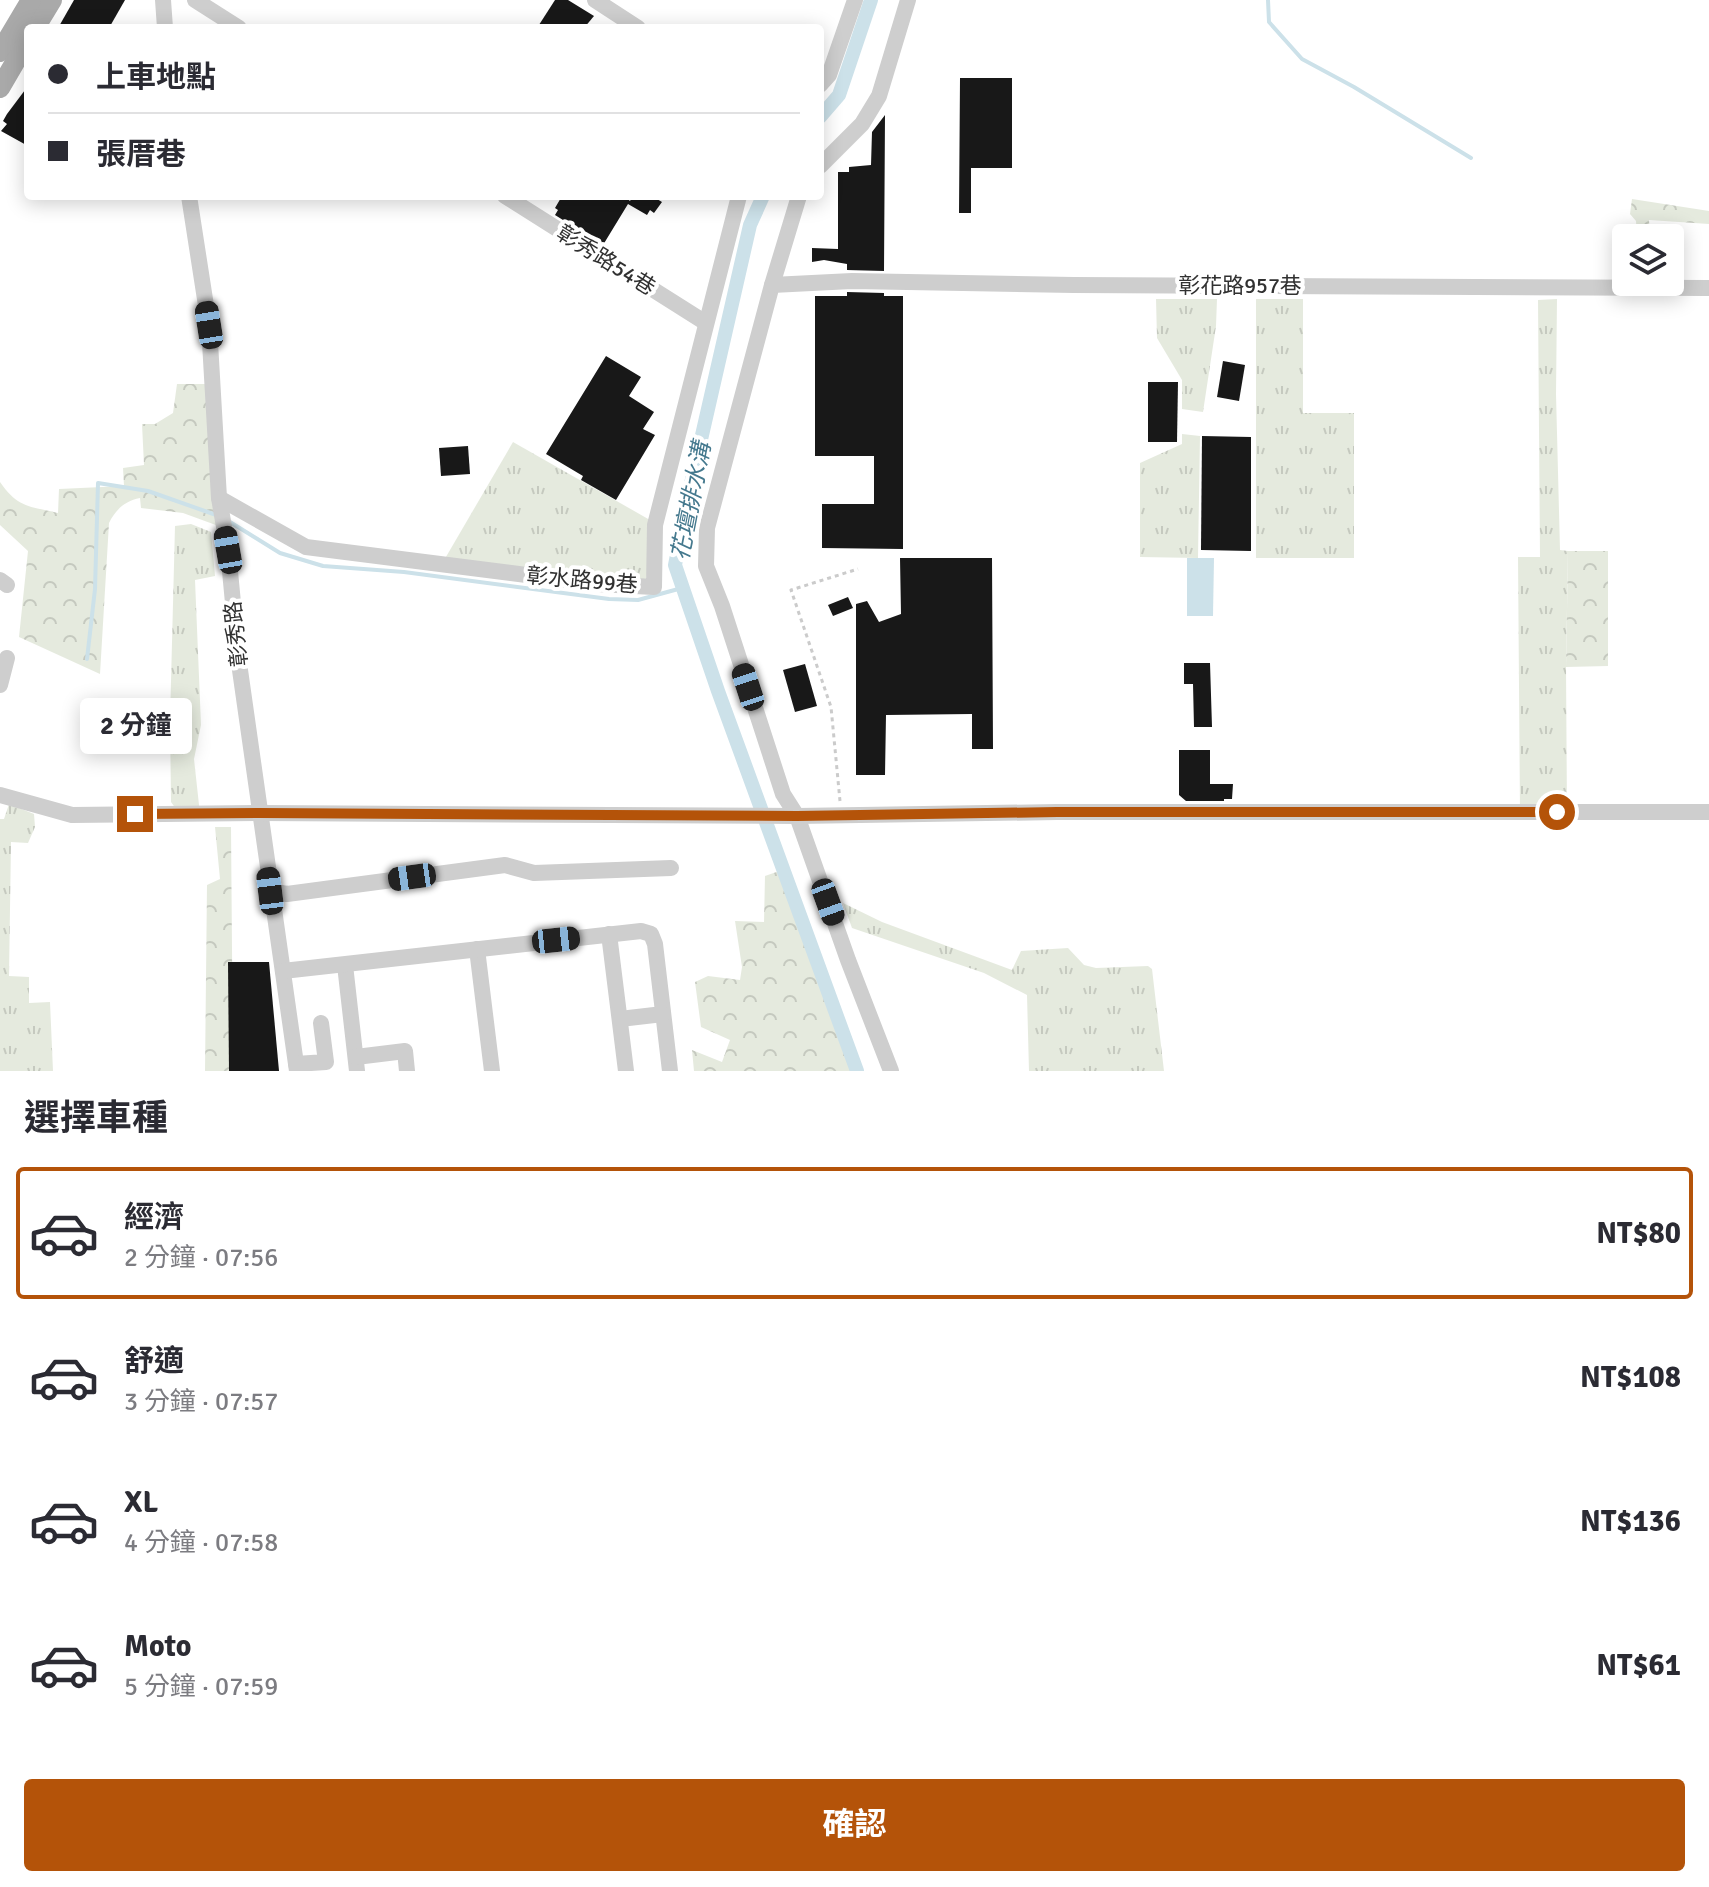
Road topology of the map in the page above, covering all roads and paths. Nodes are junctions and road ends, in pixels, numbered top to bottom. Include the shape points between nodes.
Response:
1 (31, 0) edge
2 (52, 0) edge
3 (163, 0) edge
4 (195, 0) edge
5 (595, 0) edge
6 (855, 0) edge
7 (908, 0) edge
8 (37, 24) edge
9 (165, 24) edge
10 (233, 24) edge
11 (632, 24) edge
12 (24, 43) edge
13 (4, 58) edge
14 (824, 81) edge
15 (0, 88) edge
16 (824, 159) edge
17 (190, 200) edge
18 (511, 200) edge
19 (738, 200) edge
20 (798, 200) edge
21 (772, 285) junction
22 (1709, 288) edge
23 (706, 323) junction
24 (219, 498) junction
25 (858, 569) dead end
26 (7, 658) dead end
27 (0, 685) edge
28 (0, 795) edge
29 (1709, 812) edge
30 (260, 813) junction
31 (841, 815) junction
32 (797, 816) junction
33 (671, 868) dead end
34 (270, 891) junction
35 (609, 934) junction
36 (477, 949) junction
37 (345, 965) junction
38 (283, 971) junction
39 (663, 1014) junction
40 (620, 1019) junction
41 (321, 1023) dead end
42 (356, 1064) edge
43 (328, 1067) edge
44 (296, 1068) edge
45 (407, 1071) edge
46 (492, 1071) edge
47 (626, 1071) edge
48 (670, 1071) edge
49 (891, 1071) edge

1 - 13 main road
2 - 8 main road
3 - 9 street
4 - 10 street
5 - 11 street
6 - 14 street
7 - 16 street via 879,96 862,124
12 - 13 main road
13 - 15 main road
17 - 24 street, 彰秀路 via 209,325
18 - 23 street, 彰秀路54巷
19 - 23 street, 彰水路99巷
20 - 21 street
21 - 22 street, 彰花路957巷 via 852,281
21 - 32 street via 707,528 706,566 783,794
23 - 24 street, 彰水路99巷 via 655,525 654,587 306,547
24 - 30 street, 彰秀路
25 - 31 path via 791,590 831,707
26 - 27 street
28 - 30 street via 72,815
29 - 31 street
30 - 32 street
30 - 34 street, 彰秀路
31 - 32 street
32 - 49 street
33 - 34 street via 534,873 505,865 287,894
34 - 38 street, 彰秀路
35 - 36 street
35 - 39 street via 651,934
35 - 40 street
36 - 37 street
36 - 46 street
37 - 38 street
37 - 42 street
38 - 44 street, 彰秀路
39 - 40 street
39 - 48 street
40 - 47 street
41 - 43 street
42 - 45 street via 405,1051
43 - 44 street

